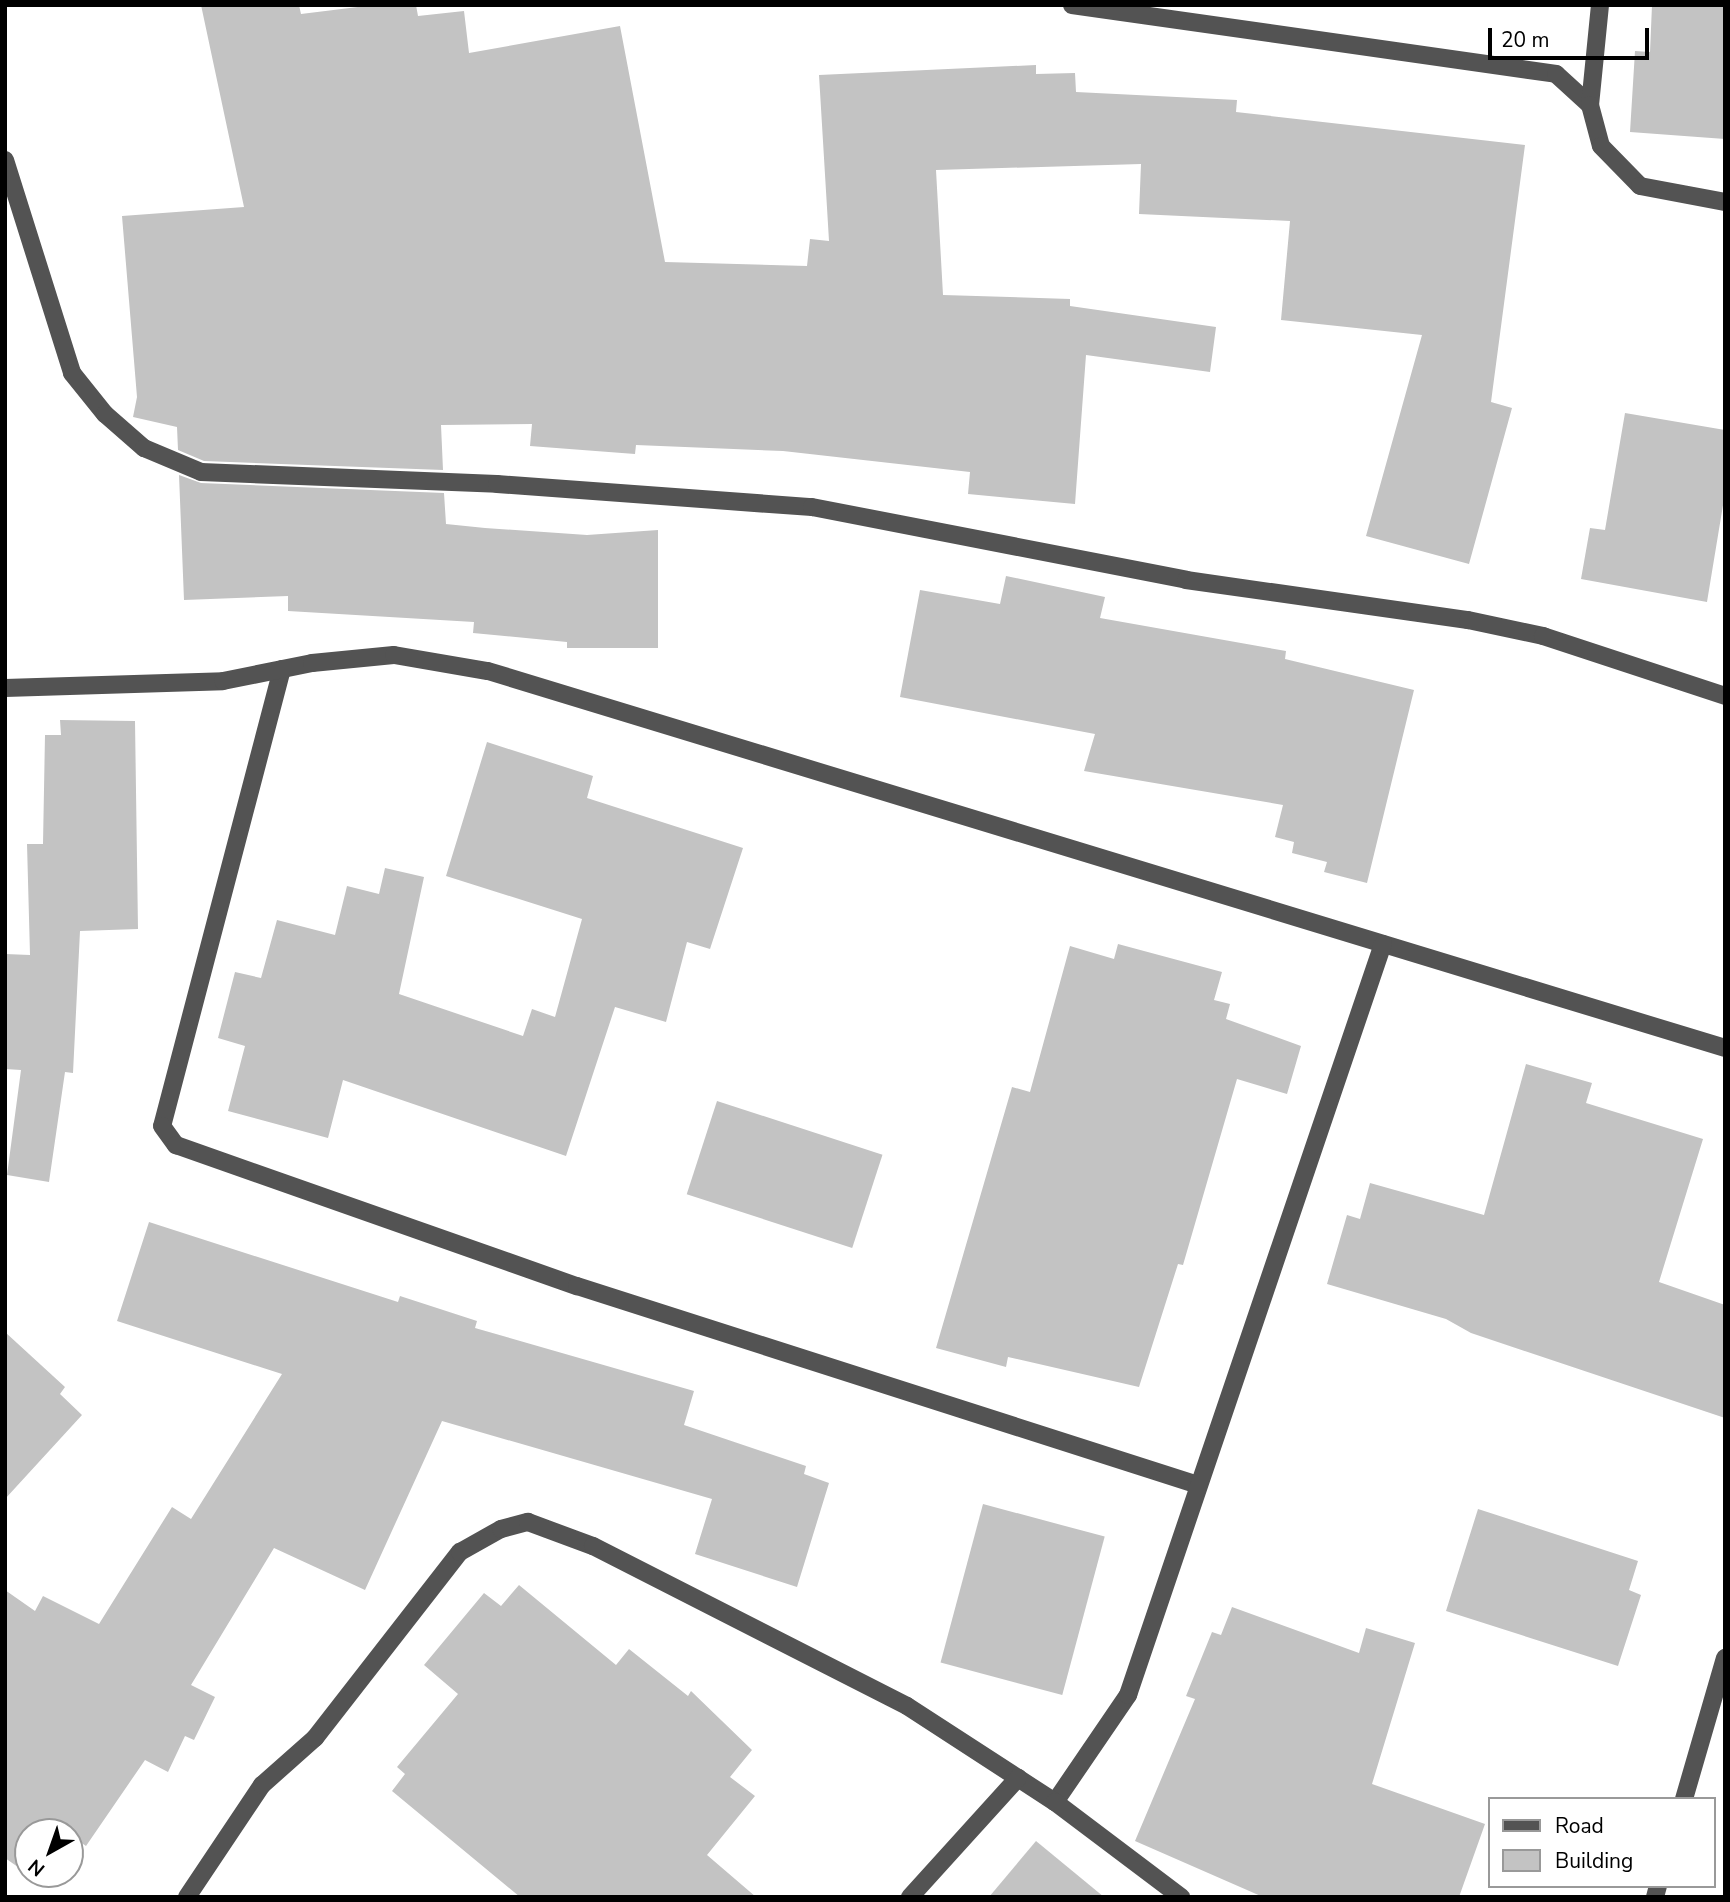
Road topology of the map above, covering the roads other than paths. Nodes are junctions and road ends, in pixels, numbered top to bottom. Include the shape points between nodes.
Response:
1 (1072, 5) edge
2 (1600, 5) edge
3 (1590, 104) junction
4 (5, 160) edge
5 (1725, 201) edge
6 (282, 668) junction
7 (5, 688) edge
8 (1725, 696) edge
9 (1383, 944) junction
10 (1725, 1048) edge
11 (1195, 1484) junction
12 (1725, 1658) edge
13 (1018, 1777) junction
14 (1685, 1797) edge
15 (1055, 1802) junction
16 (187, 1897) edge
17 (910, 1897) edge
18 (1181, 1897) edge

1 - 3 street via 1556,74
2 - 3 street
3 - 5 street via 1601,146 1623,174 1640,186
4 - 8 street via 72,373 106,414 144,448 201,472 496,484 812,508 1186,580 1468,620 1543,636
6 - 7 street via 223,681
6 - 9 street via 394,655 488,671
6 - 11 street via 162,1126 176,1145 577,1286
9 - 10 street
9 - 11 street
11 - 15 street via 1128,1695
12 - 14 street
13 - 15 street
13 - 16 street via 908,1706 593,1546 528,1522 501,1529 460,1552 315,1738 262,1785
13 - 17 street
15 - 18 street

